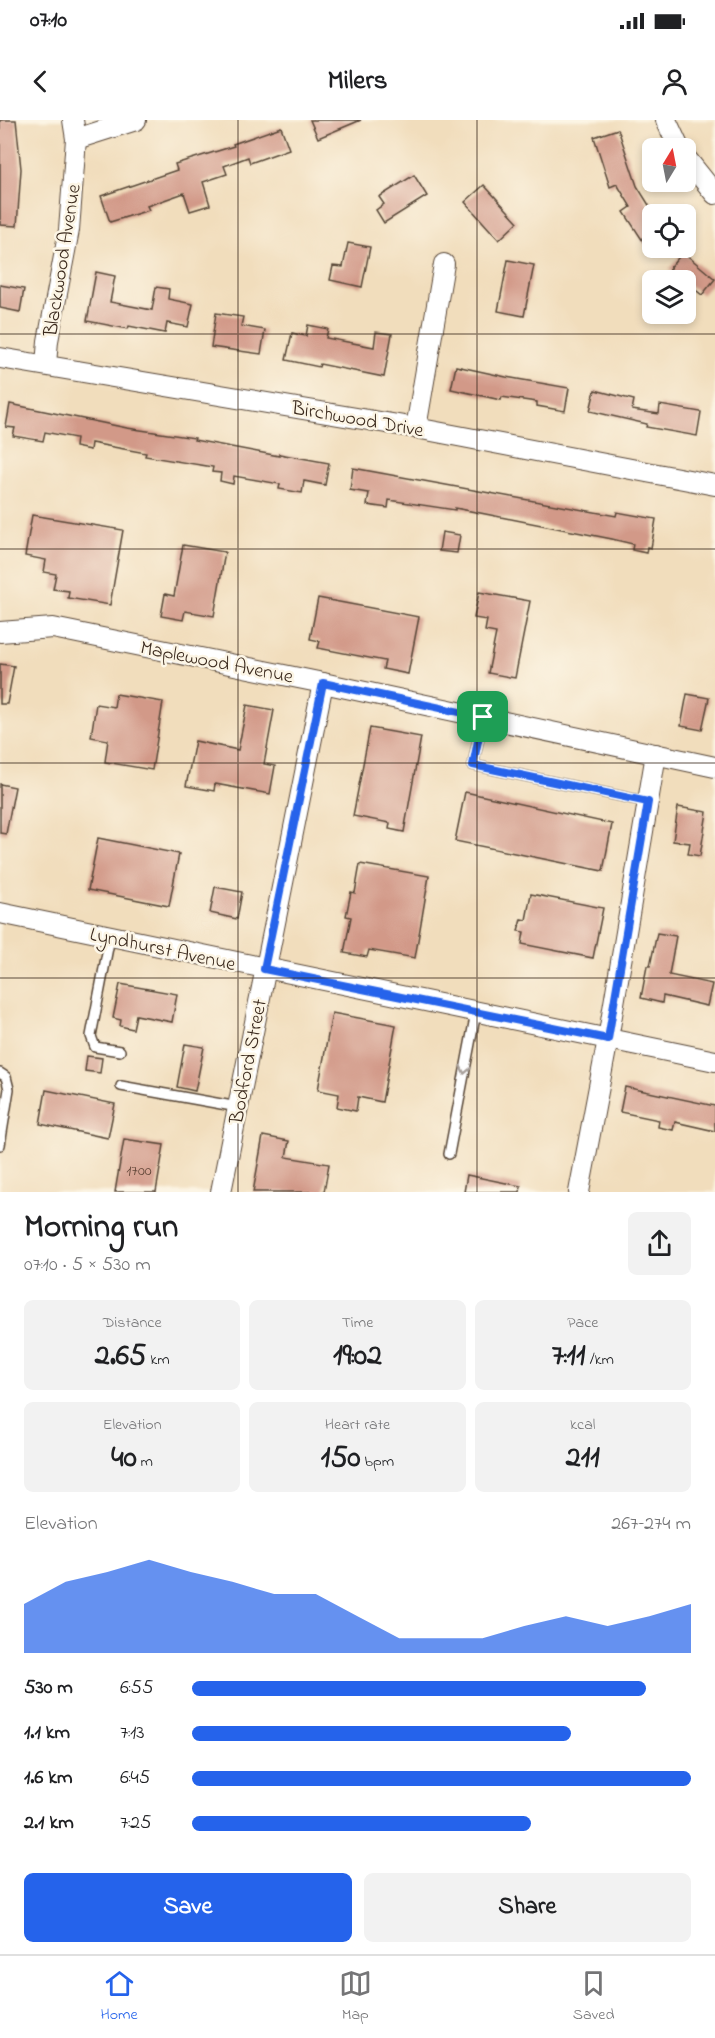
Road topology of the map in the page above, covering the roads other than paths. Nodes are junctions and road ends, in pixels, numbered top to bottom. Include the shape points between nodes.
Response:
1 (73, 120) edge
2 (135, 120) edge
3 (666, 120) edge
4 (674, 138) edge
5 (76, 140) junction
6 (696, 170) edge
7 (715, 194) edge
8 (444, 264) dead end
9 (0, 358) edge
10 (46, 364) junction
11 (416, 428) junction
12 (715, 485) edge
13 (0, 632) edge
14 (323, 683) junction
15 (483, 717) junction
16 (656, 754) junction
17 (715, 767) edge
18 (648, 802) junction
19 (0, 914) edge
20 (110, 937) junction
21 (264, 969) junction
22 (476, 1012) junction
23 (608, 1039) junction
24 (120, 1051) dead end
25 (715, 1061) edge
26 (0, 1073) edge
27 (121, 1086) dead end
28 (238, 1107) junction
29 (0, 1146) edge
30 (449, 1154) dead end
31 (221, 1192) edge
32 (579, 1192) edge

1 - 5 street, Blackwood Avenue
2 - 5 street
3 - 4 street
5 - 10 street, Blackwood Avenue via 69,230
6 - 7 street
8 - 11 street
9 - 10 street, Birchwood Drive
10 - 11 street, Birchwood Drive
11 - 12 street, Birchwood Drive
13 - 14 street, Maplewood Avenue via 53,628
14 - 15 street, Maplewood Avenue
14 - 21 street, Bodford Street
15 - 16 street, Maplewood Avenue
15 - 18 lane via 473,765
16 - 17 street, Maplewood Avenue
16 - 18 street
18 - 23 street
19 - 20 street, Lyndhurst Avenue
20 - 21 street, Lyndhurst Avenue
20 - 24 lane via 91,1036 95,1047
21 - 22 street, Lyndhurst Avenue
21 - 28 street, Bodford Street
22 - 23 street, Lyndhurst Avenue
22 -> 30 lane
23 - 25 street, Lyndhurst Avenue
23 - 32 street
26 - 29 lane via 6,1077 9,1089
27 - 28 lane
28 - 31 street, Bodford Street

